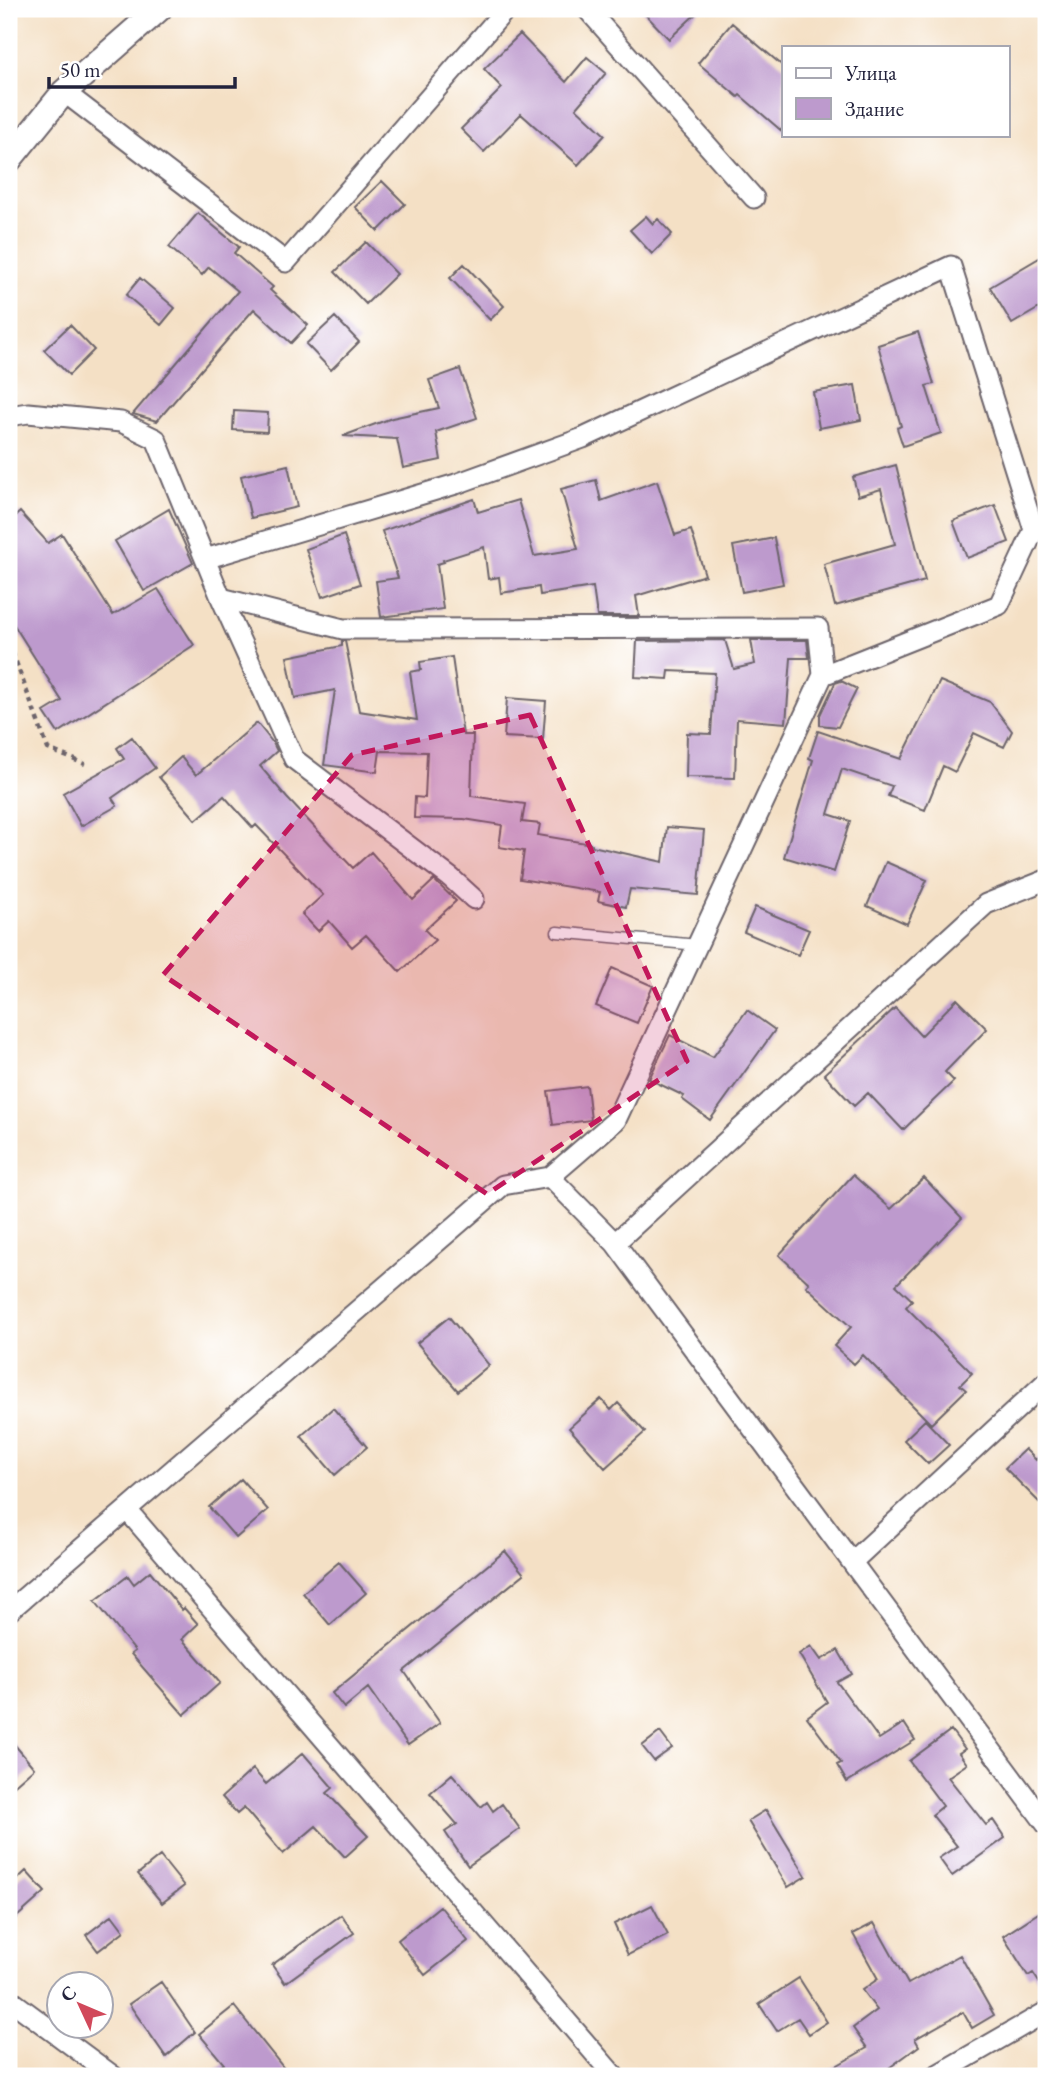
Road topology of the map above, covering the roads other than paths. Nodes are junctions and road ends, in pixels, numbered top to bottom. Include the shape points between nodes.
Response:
1 (159, 9) edge
2 (506, 9) edge
3 (587, 9) edge
4 (64, 92) junction
5 (9, 160) edge
6 (754, 198) dead end
7 (9, 416) edge
8 (205, 559) junction
9 (221, 598) junction
10 (823, 675) junction
11 (1046, 880) edge
12 (474, 900) dead end
13 (556, 932) dead end
14 (698, 945) junction
15 (550, 1177) junction
16 (615, 1243) junction
17 (1046, 1382) edge
18 (127, 1510) junction
19 (852, 1562) junction
20 (9, 1611) edge
21 (1046, 1824) edge
22 (9, 1998) edge
23 (1046, 2012) edge
24 (113, 2076) edge
25 (614, 2076) edge
26 (935, 2076) edge

1 - 4 street
2 - 4 street via 286,262
3 - 6 street
4 - 5 street
7 - 8 street via 28,413 121,422 156,439
8 - 9 street
8 - 10 street via 456,484 583,438 951,266 1034,530 999,605
9 - 10 street via 343,629 818,628
9 - 12 street via 294,759
10 - 14 street
11 - 16 street via 986,904
13 - 14 lane
14 - 15 street via 616,1120
15 - 16 street
15 - 18 street via 503,1185
16 - 19 street
17 - 19 street
18 - 20 street
18 - 25 street
19 - 21 street
22 - 24 street
23 - 26 street

